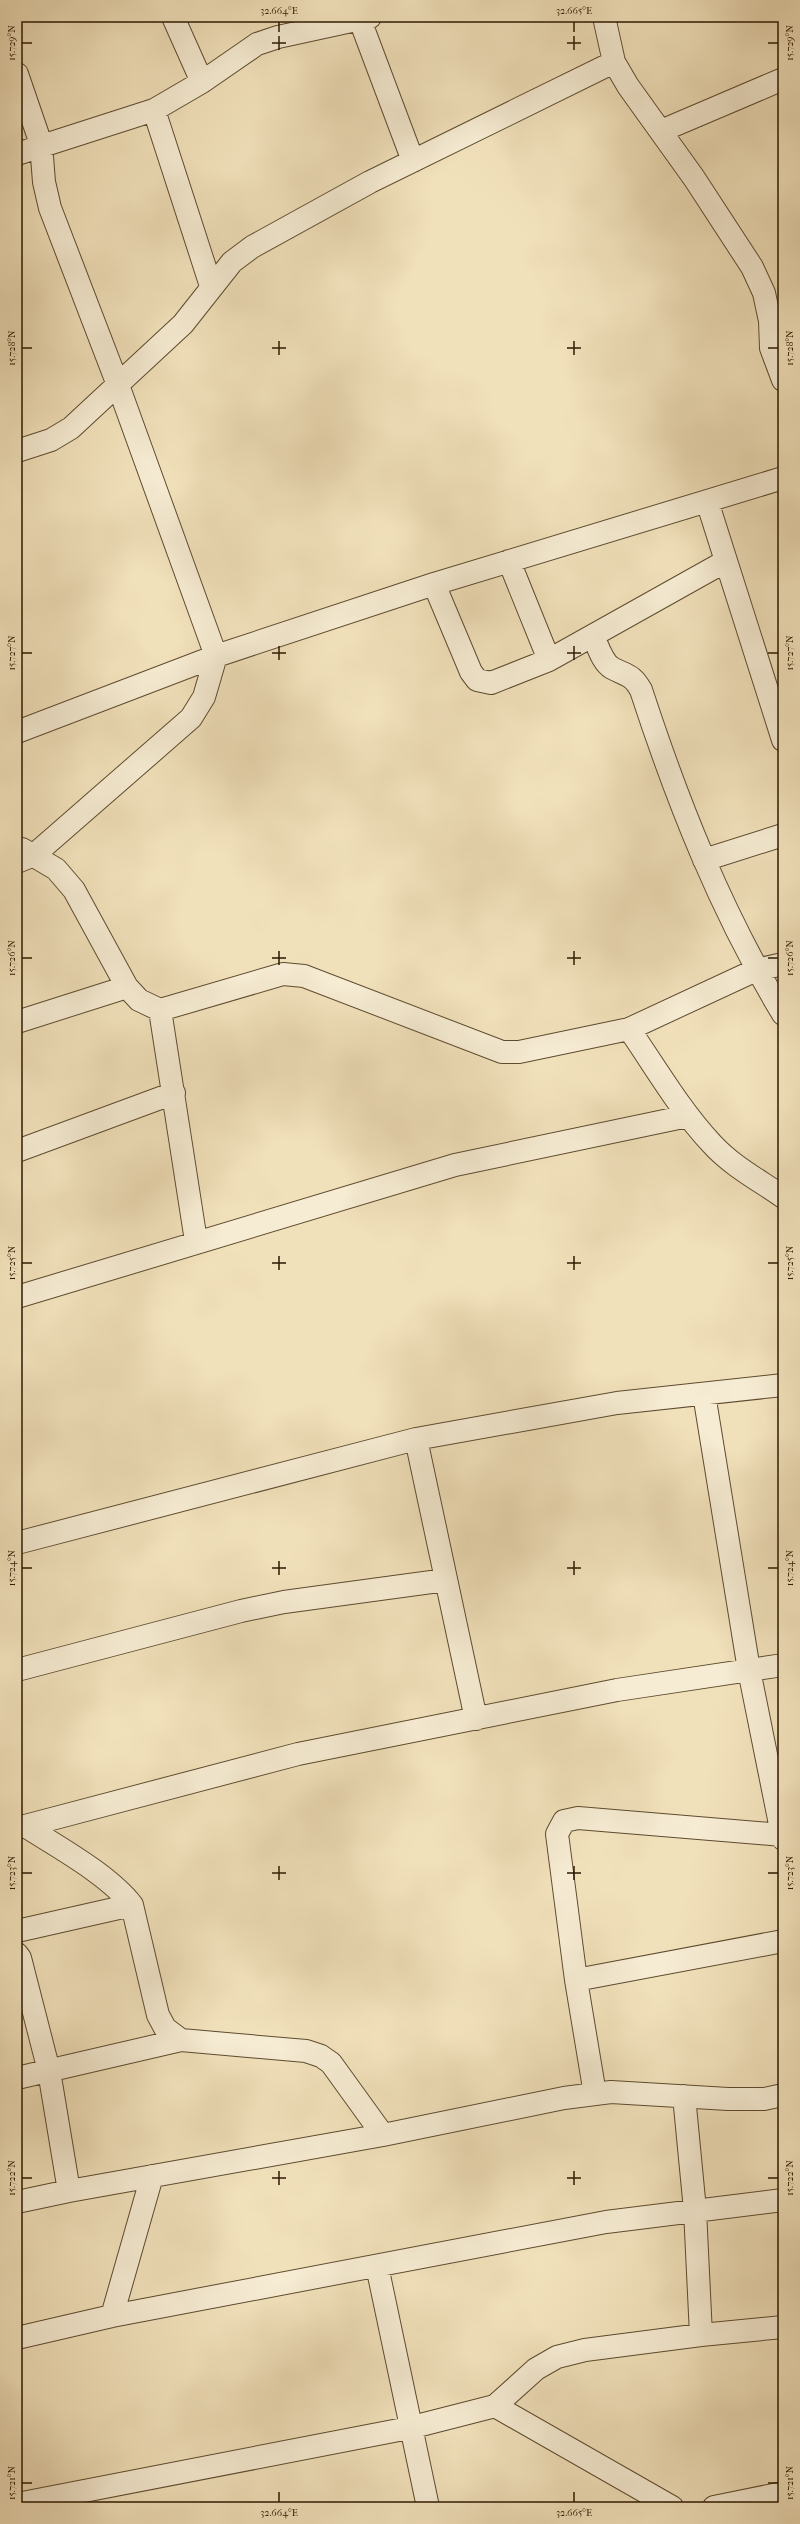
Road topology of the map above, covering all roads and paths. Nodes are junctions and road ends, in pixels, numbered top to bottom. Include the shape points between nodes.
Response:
1 (173, 17) edge
2 (604, 17) edge
3 (365, 19) edge
4 (614, 62) junction
5 (17, 74) edge
6 (783, 78) edge
7 (202, 82) junction
8 (154, 110) junction
9 (661, 131) junction
10 (42, 144) junction
11 (17, 154) edge
12 (414, 161) junction
13 (211, 286) junction
14 (776, 319) edge
15 (783, 380) edge
16 (118, 386) junction
17 (17, 451) edge
18 (783, 478) edge
19 (707, 501) junction
20 (509, 561) junction
21 (726, 561) junction
22 (434, 584) junction
23 (593, 636) junction
24 (216, 656) junction
25 (549, 660) junction
26 (778, 709) edge
27 (17, 732) edge
28 (783, 740) edge
29 (783, 835) edge
30 (23, 854) edge
31 (704, 860) junction
32 (783, 964) edge
33 (756, 970) junction
34 (127, 987) junction
35 (160, 1010) junction
36 (783, 1014) edge
37 (17, 1022) edge
38 (630, 1030) junction
39 (174, 1093) junction
40 (688, 1116) junction
41 (17, 1150) edge
42 (783, 1197) edge
43 (196, 1241) junction
44 (17, 1297) edge
45 (783, 1386) edge
46 (704, 1394) junction
47 (416, 1439) junction
48 (17, 1543) edge
49 (446, 1580) junction
50 (783, 1665) edge
51 (17, 1670) edge
52 (749, 1670) junction
53 (476, 1719) junction
54 (21, 1827) edge
55 (783, 1837) edge
56 (132, 1905) junction
57 (17, 1931) edge
58 (783, 1941) edge
59 (17, 1954) edge
60 (576, 1980) junction
61 (181, 2040) junction
62 (49, 2071) junction
63 (17, 2078) edge
64 (595, 2094) junction
65 (783, 2095) edge
66 (684, 2096) junction
67 (383, 2135) junction
68 (152, 2176) junction
69 (69, 2190) junction
70 (783, 2200) edge
71 (17, 2202) edge
72 (695, 2210) junction
73 (377, 2266) junction
74 (112, 2316) junction
75 (783, 2327) edge
76 (701, 2334) junction
77 (17, 2338) edge
78 (495, 2406) junction
79 (409, 2428) junction
80 (783, 2493) edge
81 (17, 2504) edge
82 (428, 2507) edge
83 (672, 2507) edge
84 (714, 2507) edge

1 - 7 street
2 - 4 street
3 - 7 street via 278,37 257,44
3 - 12 street
4 - 9 street
4 - 12 street
5 - 10 street
6 - 9 street
7 - 8 street
8 - 10 street
8 - 13 street
9 - 14 street via 752,267
10 - 11 street
10 - 16 street via 44,182 50,208
12 - 13 street via 252,247 232,262
13 - 16 street via 183,324
14 - 15 street via 771,348
16 - 17 street via 71,428 51,440
16 - 24 street
18 - 19 street
19 - 20 street
19 - 21 street
20 - 22 street
20 - 25 street
21 - 23 street
21 - 26 street
22 - 24 street
22 - 25 street via 471,672 477,680 491,683
23 - 25 street
23 - 31 street via 605,661 612,668 626,673 635,680 641,690 680,805
24 - 27 street
24 - 30 street via 204,697 191,718
26 - 28 street
29 - 31 street
30 - 34 street via 56,869 74,890
31 - 33 street
32 - 33 street
33 - 36 street
33 - 38 street
34 - 35 street via 139,1000
34 - 37 street
35 - 38 street via 284,974 304,976 331,985 502,1052 519,1052
35 - 39 street
38 - 40 street
39 - 41 street
39 - 43 street
40 - 42 street via 729,1160
40 - 43 street via 456,1165
43 - 44 street
45 - 46 street
46 - 47 street via 617,1404
46 - 52 street
47 - 48 street
47 - 49 street
49 - 51 street via 241,1611
49 - 53 street
50 - 52 street
52 - 53 street via 617,1690
52 - 55 street
53 - 54 street via 298,1754
54 - 56 street via 121,1891
55 - 60 street via 578,1818 564,1821 557,1834
56 - 57 street
56 - 61 street via 158,2015 165,2028
58 - 60 street
59 - 62 street
60 - 64 street
61 - 62 street
61 - 67 street via 306,2050 321,2056 331,2063
62 - 63 street
62 - 69 street
64 - 66 street via 631,2092
64 - 67 street
65 - 66 street via 764,2099
66 - 72 street
67 - 68 street
68 - 69 street
68 - 74 street
69 - 71 street
70 - 72 street
72 - 73 street via 606,2222
72 - 76 street
73 - 74 street
73 - 79 street
74 - 77 street
75 - 76 street
76 - 78 street via 585,2350 557,2357 536,2369
78 - 79 street
78 - 83 street
79 - 81 street
79 - 82 street
80 - 84 street

